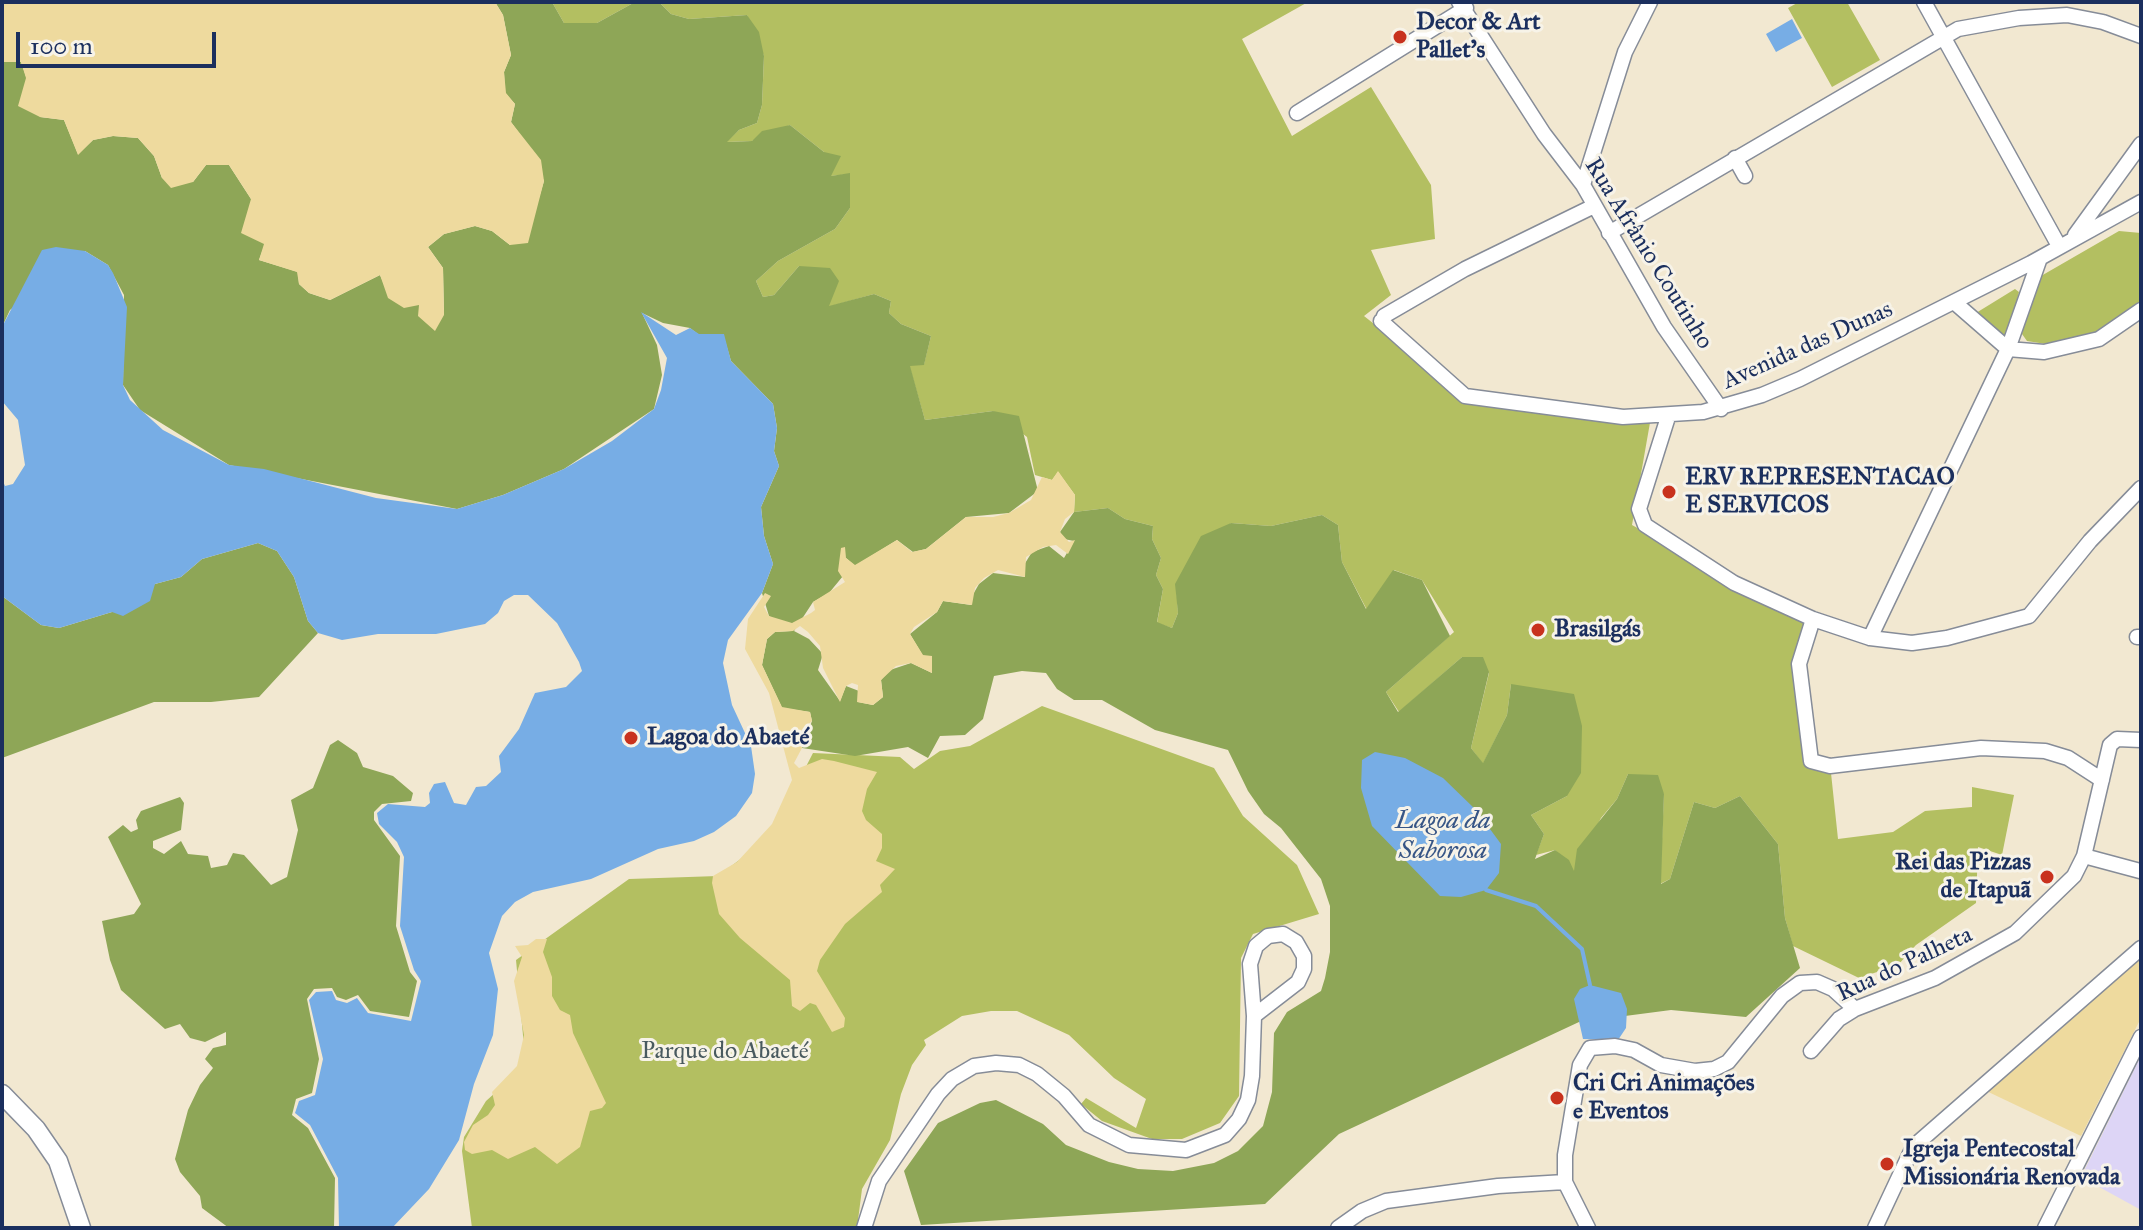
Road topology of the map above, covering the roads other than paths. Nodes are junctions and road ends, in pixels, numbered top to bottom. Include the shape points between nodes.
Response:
1 (1650, 2) edge
2 (1924, 2) edge
3 (1463, 4) edge
4 (1943, 36) junction
5 (2141, 36) edge
6 (1297, 113) dead end
7 (2141, 144) edge
8 (1735, 158) junction
9 (1745, 176) dead end
10 (1583, 185) junction
11 (2140, 205) edge
12 (1594, 206) junction
13 (1609, 233) junction
14 (2074, 237) junction
15 (2059, 246) junction
16 (2040, 258) junction
17 (1954, 302) junction
18 (2141, 310) edge
19 (2008, 349) junction
20 (1721, 409) junction
21 (1668, 417) junction
22 (2141, 488) edge
23 (1813, 619) junction
24 (1870, 638) junction
25 (2141, 740) edge
26 (2102, 780) junction
27 (2084, 856) junction
28 (2141, 870) edge
29 (2141, 948) edge
30 (1855, 1009) junction
31 (1254, 1016) junction
32 (2141, 1037) edge
33 (1811, 1051) dead end
34 (2, 1094) edge
35 (1565, 1182) junction
36 (81, 1228) edge
37 (864, 1228) edge
38 (1338, 1228) edge
39 (1588, 1228) edge
40 (1875, 1228) edge
41 (2045, 1228) edge

1 - 10 street via 1625,52
2 - 4 street
3 - 6 street
3 - 10 street, Rua Afrânio Coutinho via 1482,42
4 - 5 street via 1988,23 2067,15
4 - 8 street
4 - 15 street
7 - 14 street
8 - 9 street
8 - 13 street
10 - 12 street, Rua Afrânio Coutinho
11 - 14 street, Avenida das Dunas
12 - 13 street, Rua Afrânio Coutinho
12 - 21 street, Avenida das Dunas via 1465,269 1382,319 1465,396 1623,417
13 - 20 street, Rua Afrânio Coutinho via 1664,327
14 - 15 street, Avenida das Dunas
15 - 16 street, Avenida das Dunas
16 - 17 street, Avenida das Dunas
16 - 19 street
17 - 19 street
17 - 20 street, Avenida das Dunas via 1800,379
18 - 19 street via 2115,331 2081,345 2044,352
19 - 24 street
20 - 21 street, Avenida das Dunas
21 - 23 street via 1639,509 1645,525 1734,583
22 - 24 street via 2029,616 1912,643
23 - 24 street
23 - 26 street via 1799,664 1811,761 1830,766 1981,748 2045,751 2068,758
25 - 26 street, Rua do Palheta via 2113,741
26 - 27 street, Rua do Palheta
27 - 28 street
27 - 30 street, Rua do Palheta via 2074,876 2015,933 1935,978
29 - 40 street via 1913,1147
30 - 33 street, Rua do Palheta
30 - 35 street via 1833,989 1817,982 1800,983 1782,996 1736,1054 1714,1069 1661,1065 1615,1046 1590,1048 1580,1065
31 - 31 street via 1298,982 1304,969 1296,942 1283,934 1268,936 1256,946 1250,964
31 - 37 street via 1248,1100 1225,1135 1186,1150 1129,1145 1089,1125 1037,1074 1019,1065 974,1066 938,1094 879,1181
32 - 41 street
34 - 36 street via 58,1161
35 - 38 street via 1386,1201
35 - 39 street

